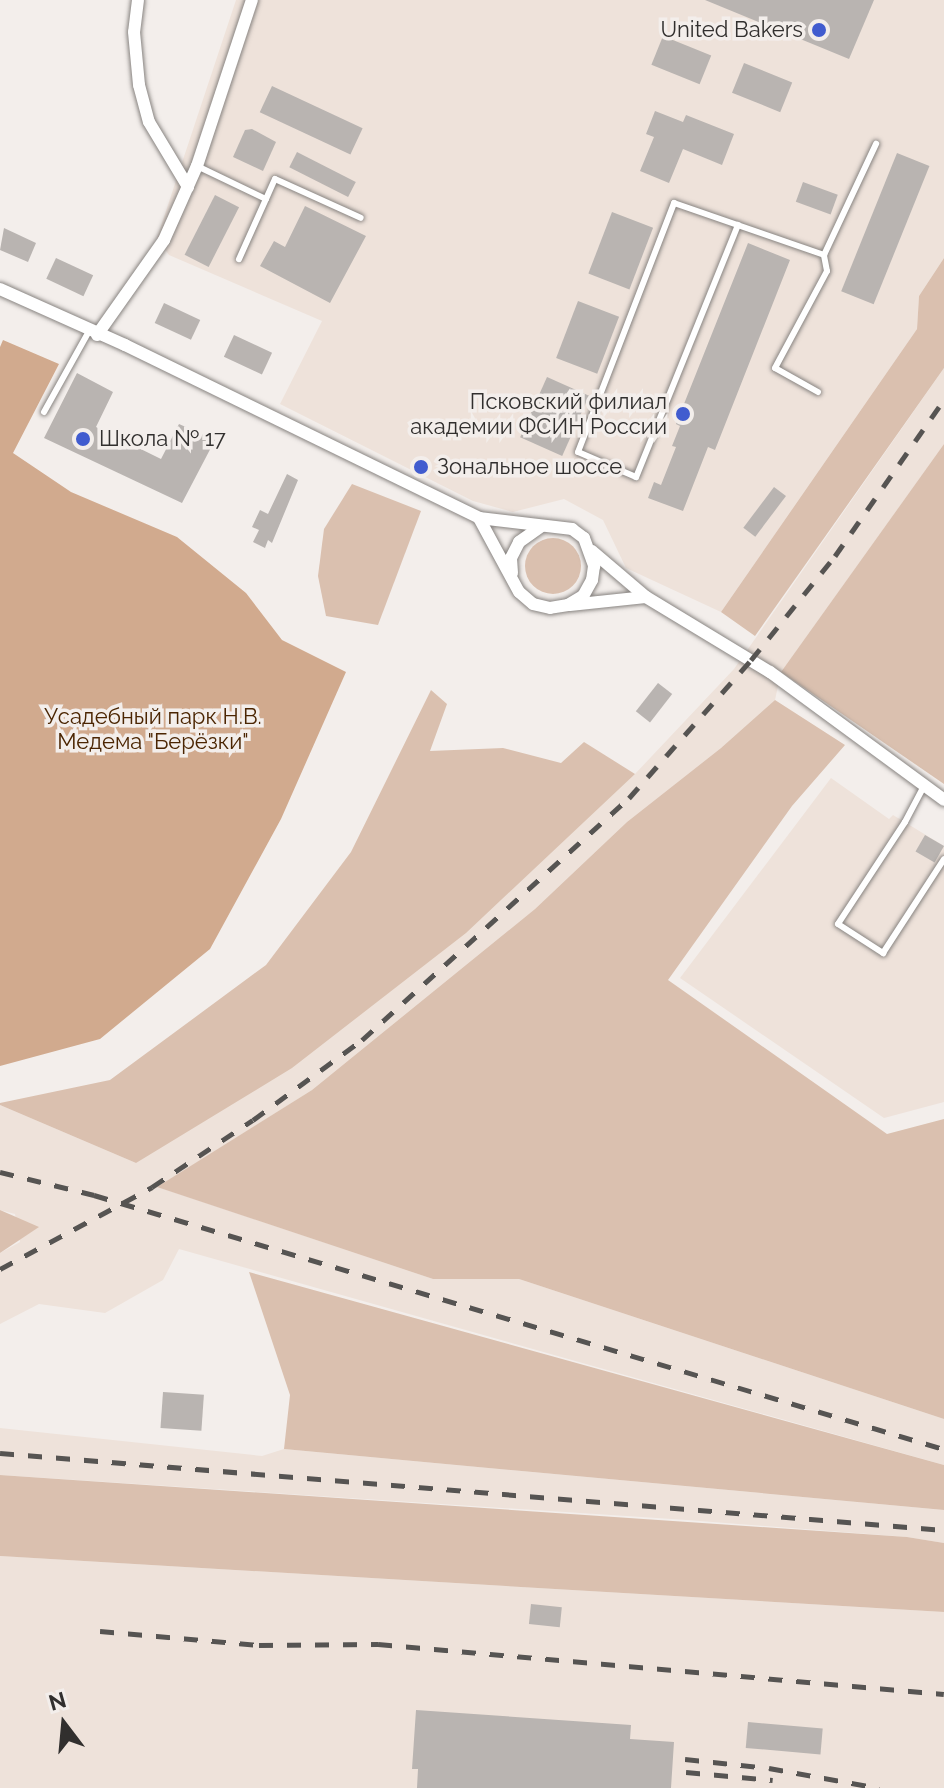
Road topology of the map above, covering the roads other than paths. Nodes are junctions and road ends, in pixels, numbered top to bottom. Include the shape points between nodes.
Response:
1 (138, 0) edge
2 (252, 0) edge
3 (876, 144) dead end
4 (197, 166) junction
5 (188, 187) junction
6 (266, 199) junction
7 (361, 218) dead end
8 (738, 225) junction
9 (824, 255) junction
10 (239, 259) dead end
11 (0, 289) edge
12 (93, 333) junction
13 (818, 392) dead end
14 (44, 412) dead end
15 (479, 518) junction
16 (543, 526) junction
17 (592, 551) junction
18 (512, 576) junction
19 (646, 597) junction
20 (568, 605) junction
21 (924, 786) junction
22 (944, 800) edge
23 (944, 859) edge

1 - 5 street via 134,32 145,109
2 - 4 street
3 - 9 lane
4 - 5 street
4 - 6 lane
5 - 12 street via 164,240
6 - 7 lane via 275,179
6 - 10 lane
8 - 8 lane via 674,203 578,452 636,477
8 - 9 lane
9 - 13 lane via 827,271 775,368
11 - 12 street
12 - 14 lane
12 - 15 street
15 - 16 street
15 - 18 street
16 - 17 street via 572,529
16 - 18 street via 519,542 511,558
17 - 19 street
17 - 20 street via 592,580 583,596
18 - 20 street via 533,604
19 - 20 street
19 - 21 street via 770,672
21 - 22 street
21 - 23 lane via 838,924 883,953

